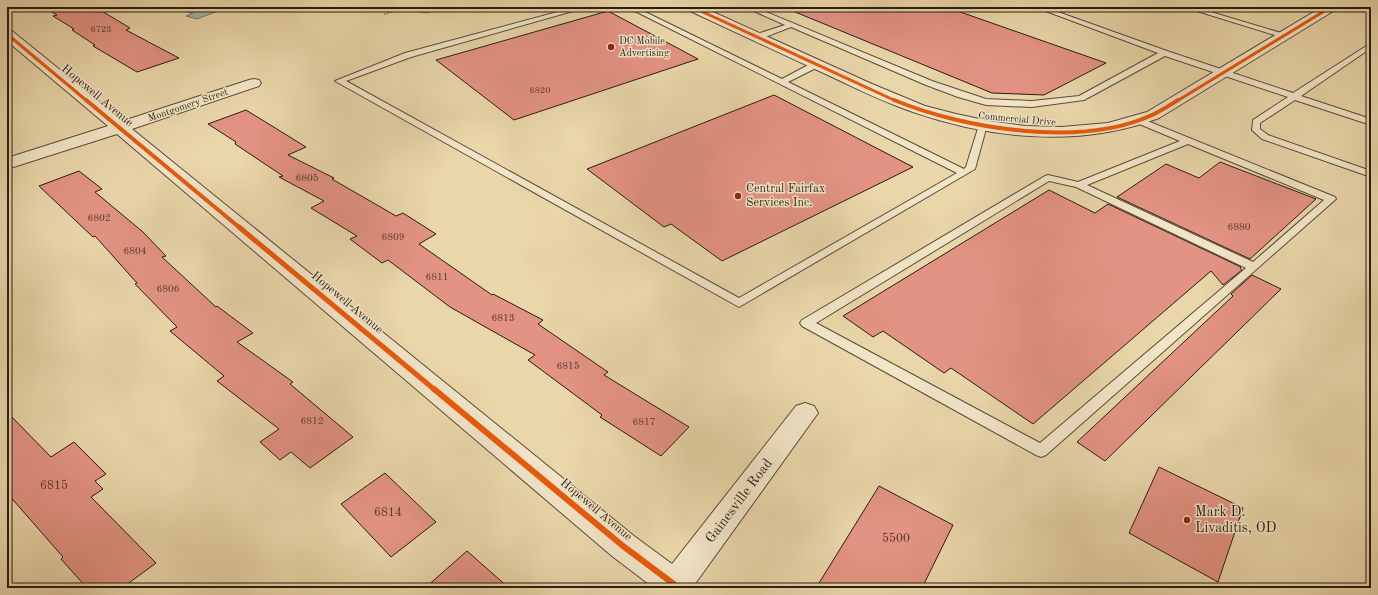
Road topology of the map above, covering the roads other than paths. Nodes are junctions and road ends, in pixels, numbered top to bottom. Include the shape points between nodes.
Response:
1 (584, 7) edge
2 (630, 7) edge
3 (692, 7) edge
4 (748, 7) edge
5 (1038, 7) edge
6 (1187, 7) edge
7 (1331, 7) edge
8 (791, 25) junction
9 (7, 34) edge
10 (1284, 36) junction
11 (757, 38) junction
12 (1371, 45) edge
13 (1164, 54) junction
14 (815, 64) junction
15 (1218, 75) junction
16 (783, 82) junction
17 (254, 83) dead end
18 (1290, 99) junction
19 (1140, 121) junction
20 (1371, 122) edge
21 (983, 125) junction
22 (120, 128) junction
23 (1188, 141) junction
24 (7, 164) edge
25 (963, 172) junction
26 (1371, 174) edge
27 (1079, 185) junction
28 (1254, 268) junction
29 (805, 413) dead end
30 (674, 586) edge

1 - 25 lane via 408,55 339,81 739,303
2 - 16 lane
3 - 11 street, Commercial Drive
4 - 8 lane
5 - 13 lane
6 - 10 lane
7 - 10 street, Commercial Drive
8 - 11 lane
8 - 13 lane via 928,83 986,102 1032,104 1081,98
9 - 22 street, Hopewell Avenue
10 - 15 street, Commercial Drive
11 - 14 street, Commercial Drive
12 - 18 lane
13 - 15 lane
14 - 16 lane
14 - 21 street, Commercial Drive via 918,109
15 - 18 lane
15 - 19 street, Commercial Drive
16 - 25 lane
17 - 22 street, Montgomery Street
18 - 20 lane
18 - 26 lane via 1256,122 1256,130 1265,137
19 - 21 street, Commercial Drive via 1075,131 1022,130
19 - 23 lane
21 - 25 lane via 970,169
22 - 24 street, Montgomery Street
22 - 30 street, Hopewell Avenue
23 - 27 lane
23 - 28 lane via 1331,199
27 - 28 lane
27 - 28 lane via 1048,178 806,323 1041,451
29 - 30 street, Gainesville Road

